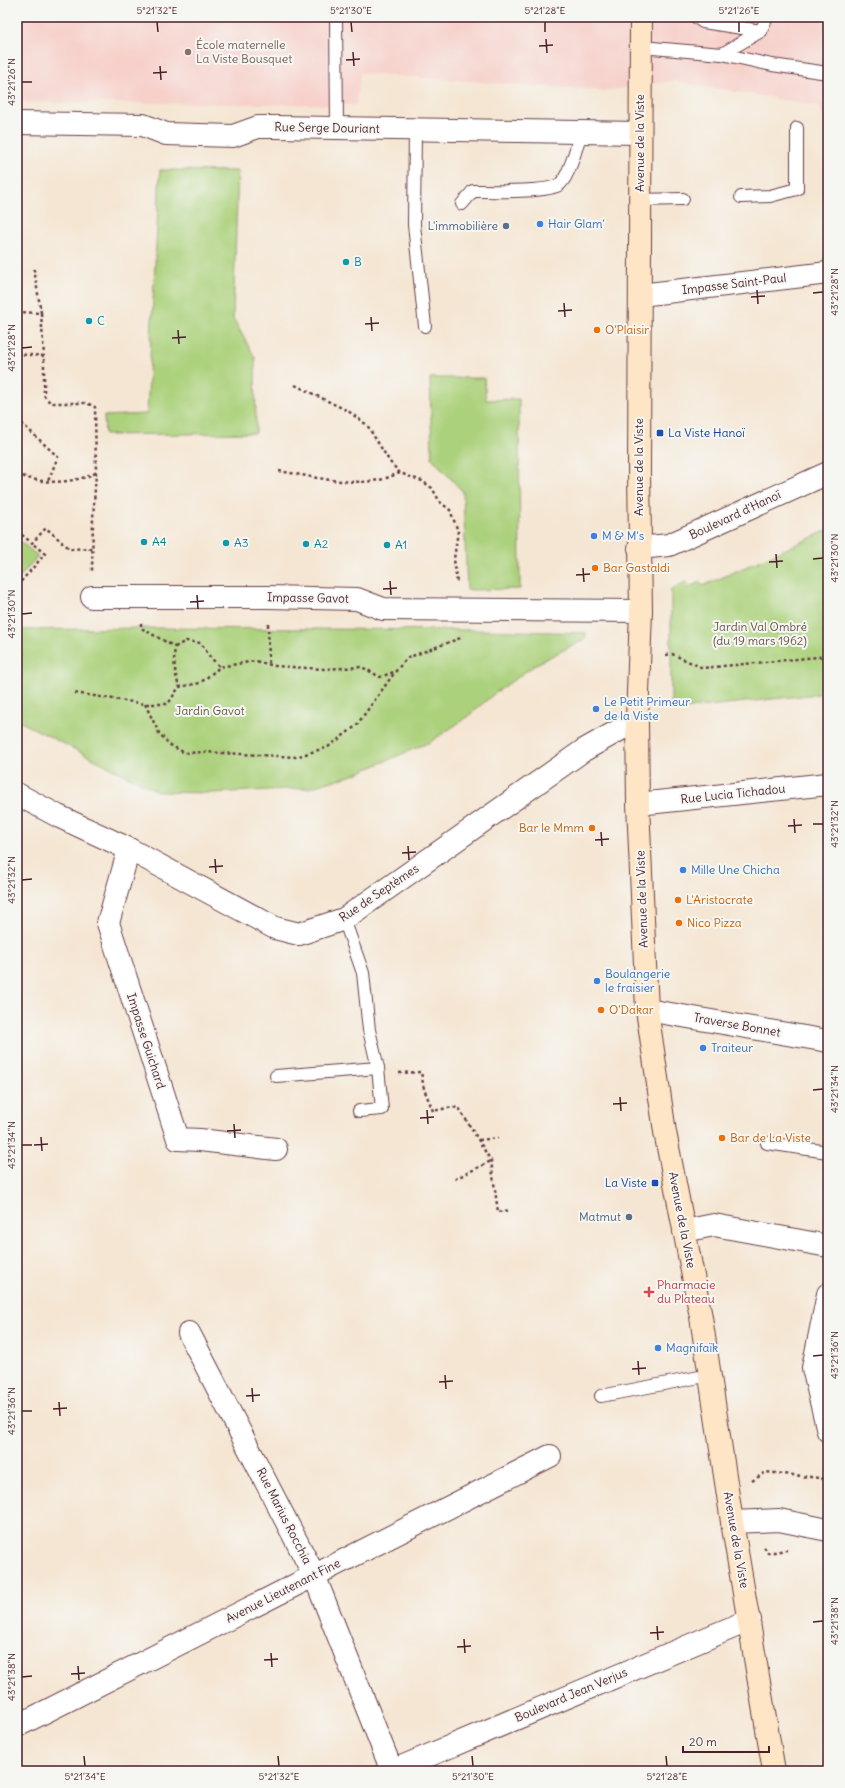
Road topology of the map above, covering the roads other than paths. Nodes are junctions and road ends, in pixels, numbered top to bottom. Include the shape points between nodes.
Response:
1 (336, 17) edge
2 (641, 17) edge
3 (696, 17) edge
4 (767, 17) edge
5 (761, 31) junction
6 (641, 48) junction
7 (722, 54) junction
8 (828, 73) edge
9 (17, 123) edge
10 (337, 128) junction
11 (797, 128) dead end
12 (415, 129) junction
13 (581, 132) junction
14 (640, 133) junction
15 (741, 197) dead end
16 (683, 199) dead end
17 (640, 200) junction
18 (462, 204) dead end
19 (828, 273) edge
20 (640, 295) junction
21 (425, 326) dead end
22 (828, 473) edge
23 (639, 548) junction
24 (92, 597) road end
25 (641, 611) junction
26 (637, 720) junction
27 (828, 784) edge
28 (17, 794) edge
29 (638, 804) junction
30 (129, 849) junction
31 (344, 919) junction
32 (647, 1010) junction
33 (828, 1041) edge
34 (378, 1068) junction
35 (276, 1076) dead end
36 (359, 1111) dead end
37 (766, 1142) dead end
38 (276, 1149) dead end
39 (828, 1152) edge
40 (684, 1232) junction
41 (828, 1246) edge
42 (828, 1294) edge
43 (190, 1333) dead end
44 (710, 1375) junction
45 (601, 1396) dead end
46 (828, 1431) edge
47 (550, 1456) dead end
48 (732, 1522) junction
49 (828, 1530) edge
50 (314, 1575) junction
51 (750, 1620) junction
52 (17, 1726) edge
53 (392, 1771) edge
54 (774, 1771) edge

1 - 10 lane
2 - 6 street, Avenue de la Viste
3 - 5 lane via 703,22
4 - 5 lane
5 - 7 lane
6 - 7 lane
6 - 14 street, Avenue de la Viste
7 - 8 lane via 772,65
9 - 10 street, Rue Serge Douriant via 143,125 166,134 233,136 258,127
10 - 12 street, Rue Serge Douriant
11 - 15 lane via 797,189 770,196
12 - 13 street, Rue Serge Douriant
12 - 21 lane via 414,225
13 - 14 street, Rue Serge Douriant
13 - 18 lane via 567,173 560,184 544,190 473,191
14 - 17 street, Avenue de la Viste
16 - 17 lane
17 - 20 street, Avenue de la Viste
19 - 20 street, Impasse Saint-Paul
20 - 23 street, Avenue de la Viste
22 - 23 street, Boulevard d'Hanoï via 669,546
23 - 25 street, Avenue de la Viste
24 - 25 street, Impasse Gavot via 357,599 383,609
25 - 26 street, Avenue de la Viste
26 - 29 street, Avenue de la Viste
26 - 31 street, Rue de Septèmes via 584,750
27 - 29 street, Rue Lucia Tichadou
28 - 30 street, Rue de Septèmes
29 - 32 street, Avenue de la Viste
30 - 31 street, Rue de Septèmes via 275,928 300,934
30 - 38 street, Impasse Guichard via 108,924 178,1139
31 - 34 lane via 363,973 369,1030
32 - 33 street, Traverse Bonnet
32 - 40 street, Avenue de la Viste via 665,1132
34 - 35 lane
34 - 36 lane via 382,1109
37 - 39 lane
40 - 41 street via 714,1225
40 - 44 street, Avenue de la Viste
42 - 46 street via 813,1368
43 - 50 street, Rue Marius Rocchia
44 - 45 lane
44 - 48 street, Avenue de la Viste
47 - 50 street, Avenue Lieutenant Fine
48 - 49 street via 779,1520
48 - 51 street, Avenue de la Viste
50 - 52 street, Avenue Lieutenant Fine
50 - 53 street, Rue Marius Rocchia
51 - 53 street, Boulevard Jean Verjus
51 - 54 street, Avenue de la Viste

